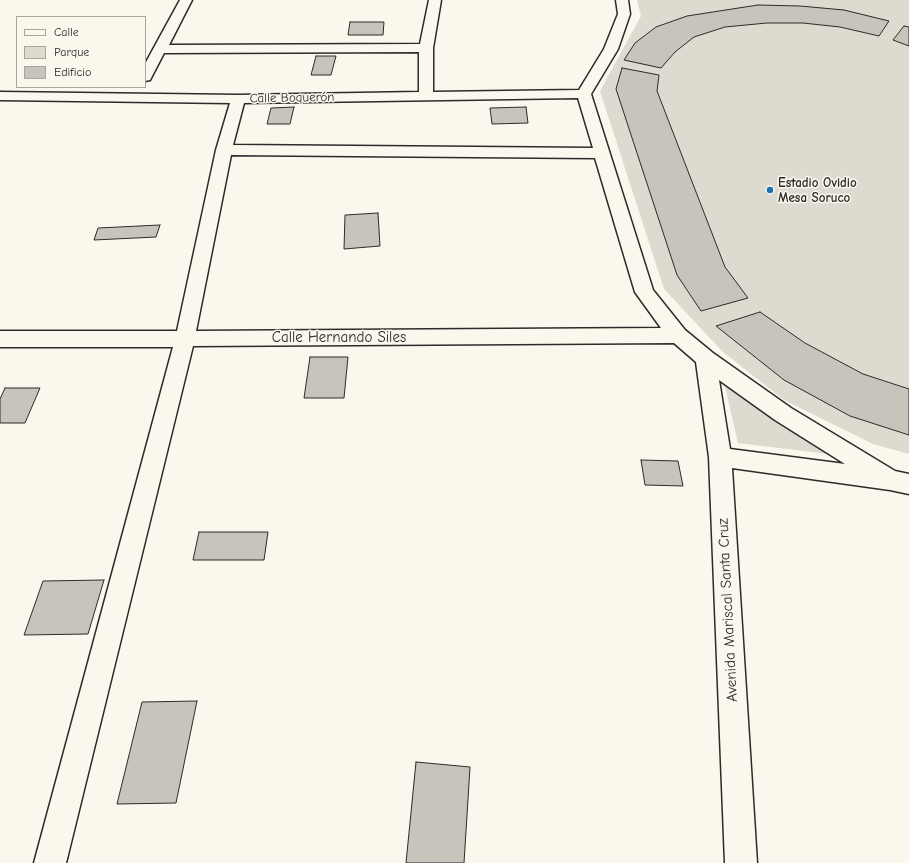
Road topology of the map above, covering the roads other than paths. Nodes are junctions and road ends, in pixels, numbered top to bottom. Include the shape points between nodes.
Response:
1 (186, 0) edge
2 (435, 0) edge
3 (622, 0) edge
4 (426, 48) junction
5 (161, 49) junction
6 (146, 75) edge
7 (136, 92) edge
8 (584, 94) junction
9 (0, 96) edge
10 (426, 96) junction
11 (238, 99) junction
12 (224, 150) junction
13 (601, 153) junction
14 (678, 335) junction
15 (0, 339) edge
16 (185, 339) junction
17 (706, 359) junction
18 (720, 457) junction
19 (899, 482) edge
20 (50, 863) edge
21 (741, 863) edge

1 - 5 street
2 - 4 street
3 - 8 street via 624,14 611,49
4 - 5 street
4 - 10 street
5 - 6 street
7 - 9 street, Calle Boquerón
7 - 11 street, Calle Boquerón
8 - 10 street, Calle Boquerón
8 - 13 street
10 - 11 street, Calle Boquerón
11 - 12 street
12 - 13 street
12 - 16 street
13 - 14 street via 644,292
14 - 16 street, Calle Hernando Siles
14 - 17 street
15 - 16 street, Calle Hernando Siles
16 - 20 street
17 - 18 street, Avenida Mariscal Santa Cruz
17 - 19 street via 783,414
18 - 19 street
18 - 21 street, Avenida Mariscal Santa Cruz

